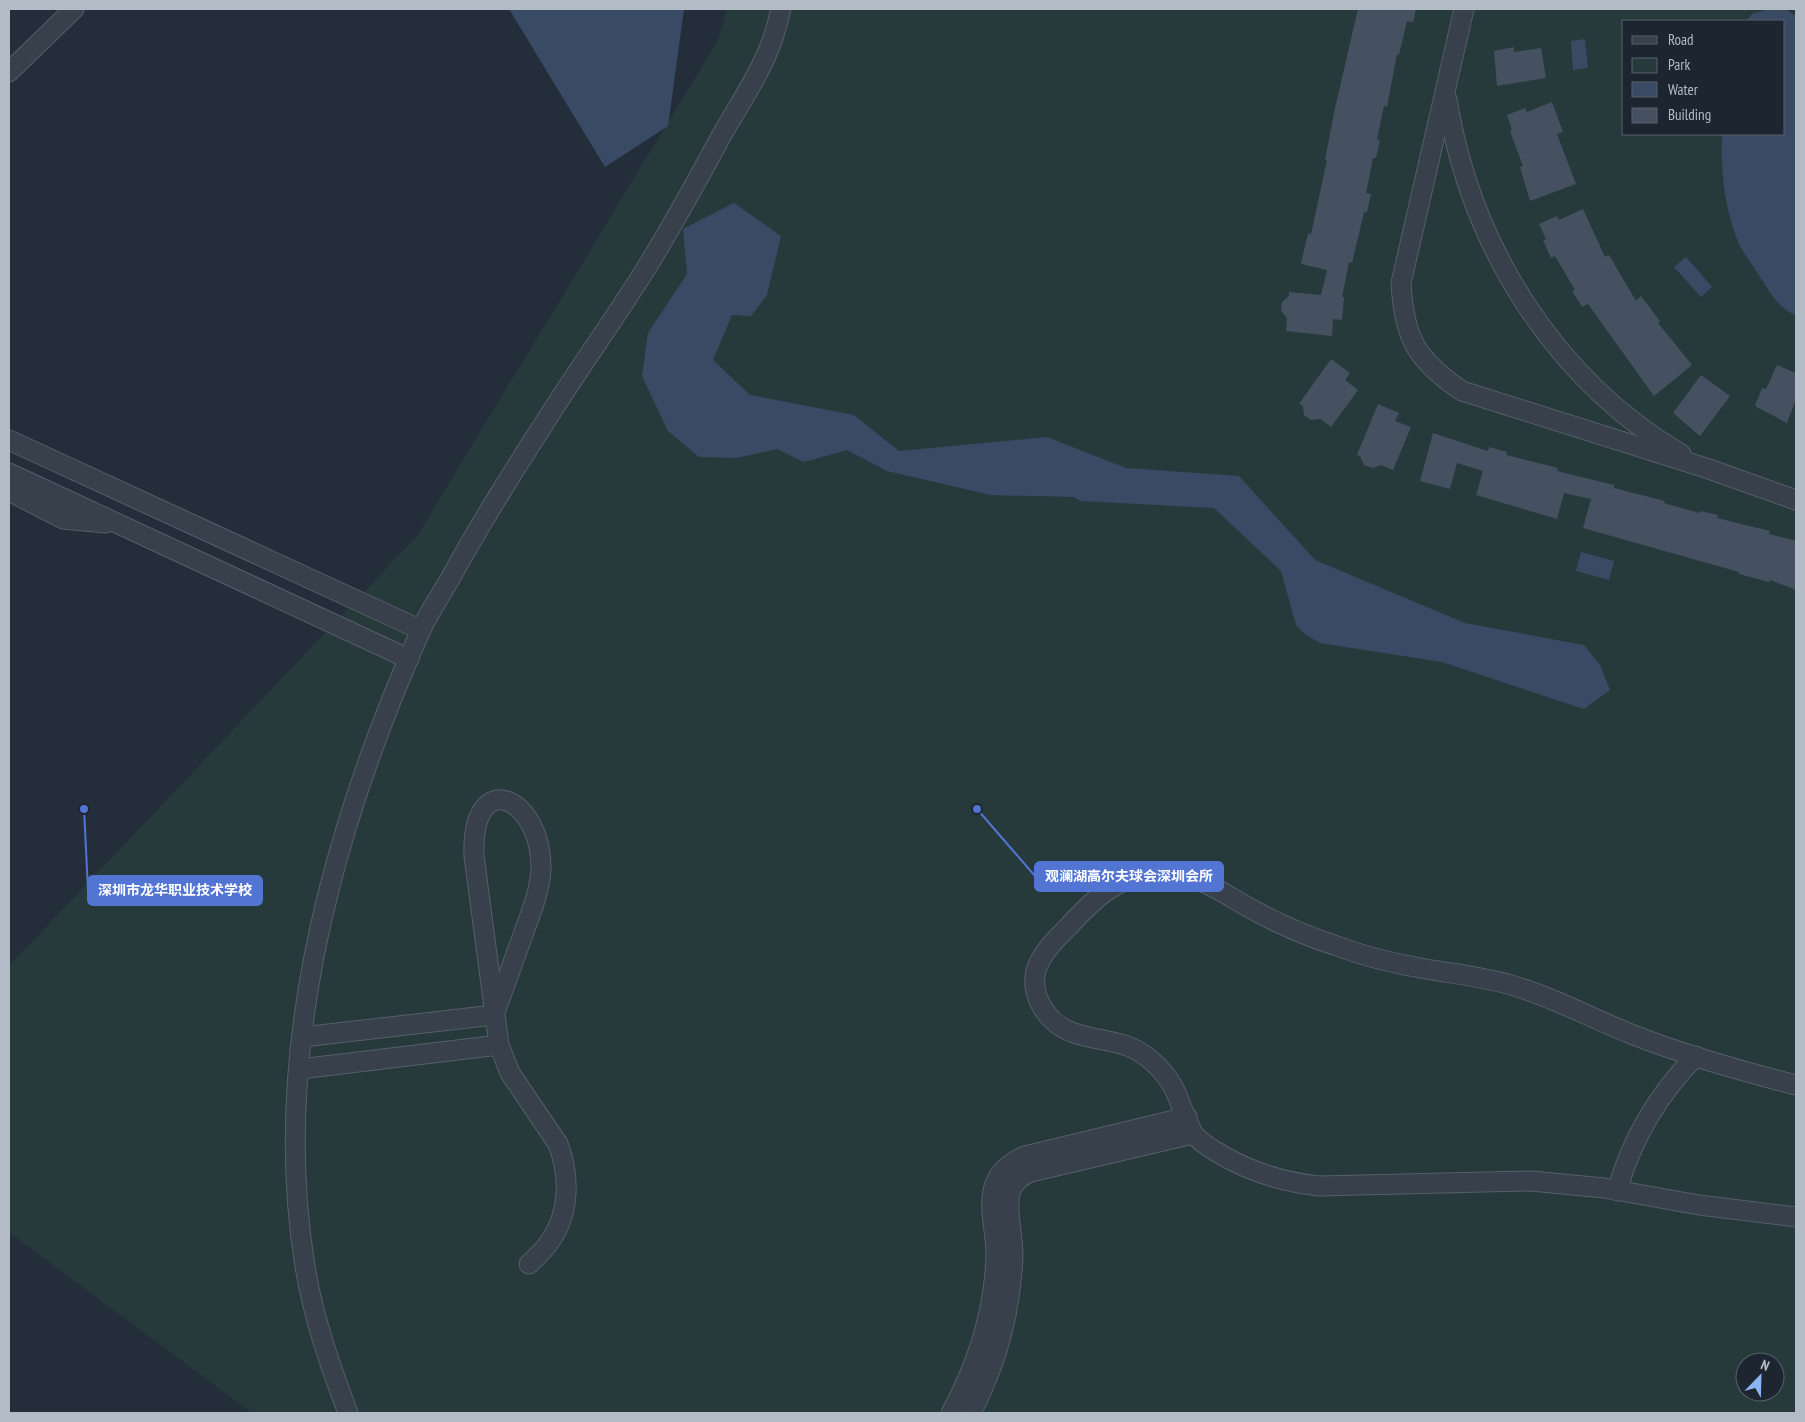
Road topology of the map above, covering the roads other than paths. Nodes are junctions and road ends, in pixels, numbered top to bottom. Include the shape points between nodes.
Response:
1 (74, 9) edge
2 (781, 9) edge
3 (1464, 9) edge
4 (9, 72) edge
5 (1446, 88) junction
6 (9, 440) edge
7 (1706, 468) junction
8 (13, 481) edge
9 (1796, 500) edge
10 (421, 630) junction
11 (410, 659) junction
12 (494, 1015) junction
13 (302, 1037) junction
14 (499, 1045) junction
15 (1696, 1056) junction
16 (300, 1069) junction
17 (1796, 1085) edge
18 (1190, 1126) junction
19 (1617, 1191) junction
20 (1796, 1217) edge
21 (529, 1264) dead end
22 (348, 1413) edge
23 (951, 1413) edge
24 (970, 1413) edge

1 - 4 street
2 - 10 street via 770,47 698,179 647,266 471,540
3 - 5 street
5 - 7 street via 1457,151 1477,212 1504,269 1529,310 1558,348 1602,395 1652,435
5 - 7 street via 1401,283 1403,316 1414,346 1434,372 1462,391
6 - 10 street
7 - 9 street
8 - 11 street via 63,519 119,524
10 - 11 street
11 - 13 street via 351,807 329,882 313,959
12 - 12 street via 474,839 484,808 494,801 505,800 517,804 532,826 541,870 535,899
12 - 13 street
12 - 14 street
13 - 16 street
14 - 16 street
14 - 21 street via 515,1081 558,1144 567,1185 558,1228 550,1242
15 - 17 street
15 - 18 street via 1634,1035 1512,985 1398,964 1338,947 1282,924 1195,878 1177,874 1140,875 1099,895 1050,946 1039,961 1035,978 1036,996 1056,1024 1070,1032 1109,1039 1151,1059 1175,1089
15 - 19 street via 1666,1090 1641,1128
16 - 22 street via 295,1170 304,1261 330,1367
18 - 19 street via 1208,1147 1242,1166 1299,1184 1339,1186 1532,1181
18 - 23 street via 1025,1156 1000,1174 992,1194 995,1275 988,1321 974,1366
18 - 24 street via 1031,1172 1015,1184 1010,1197 1013,1252 1005,1325 990,1372
19 - 20 street

